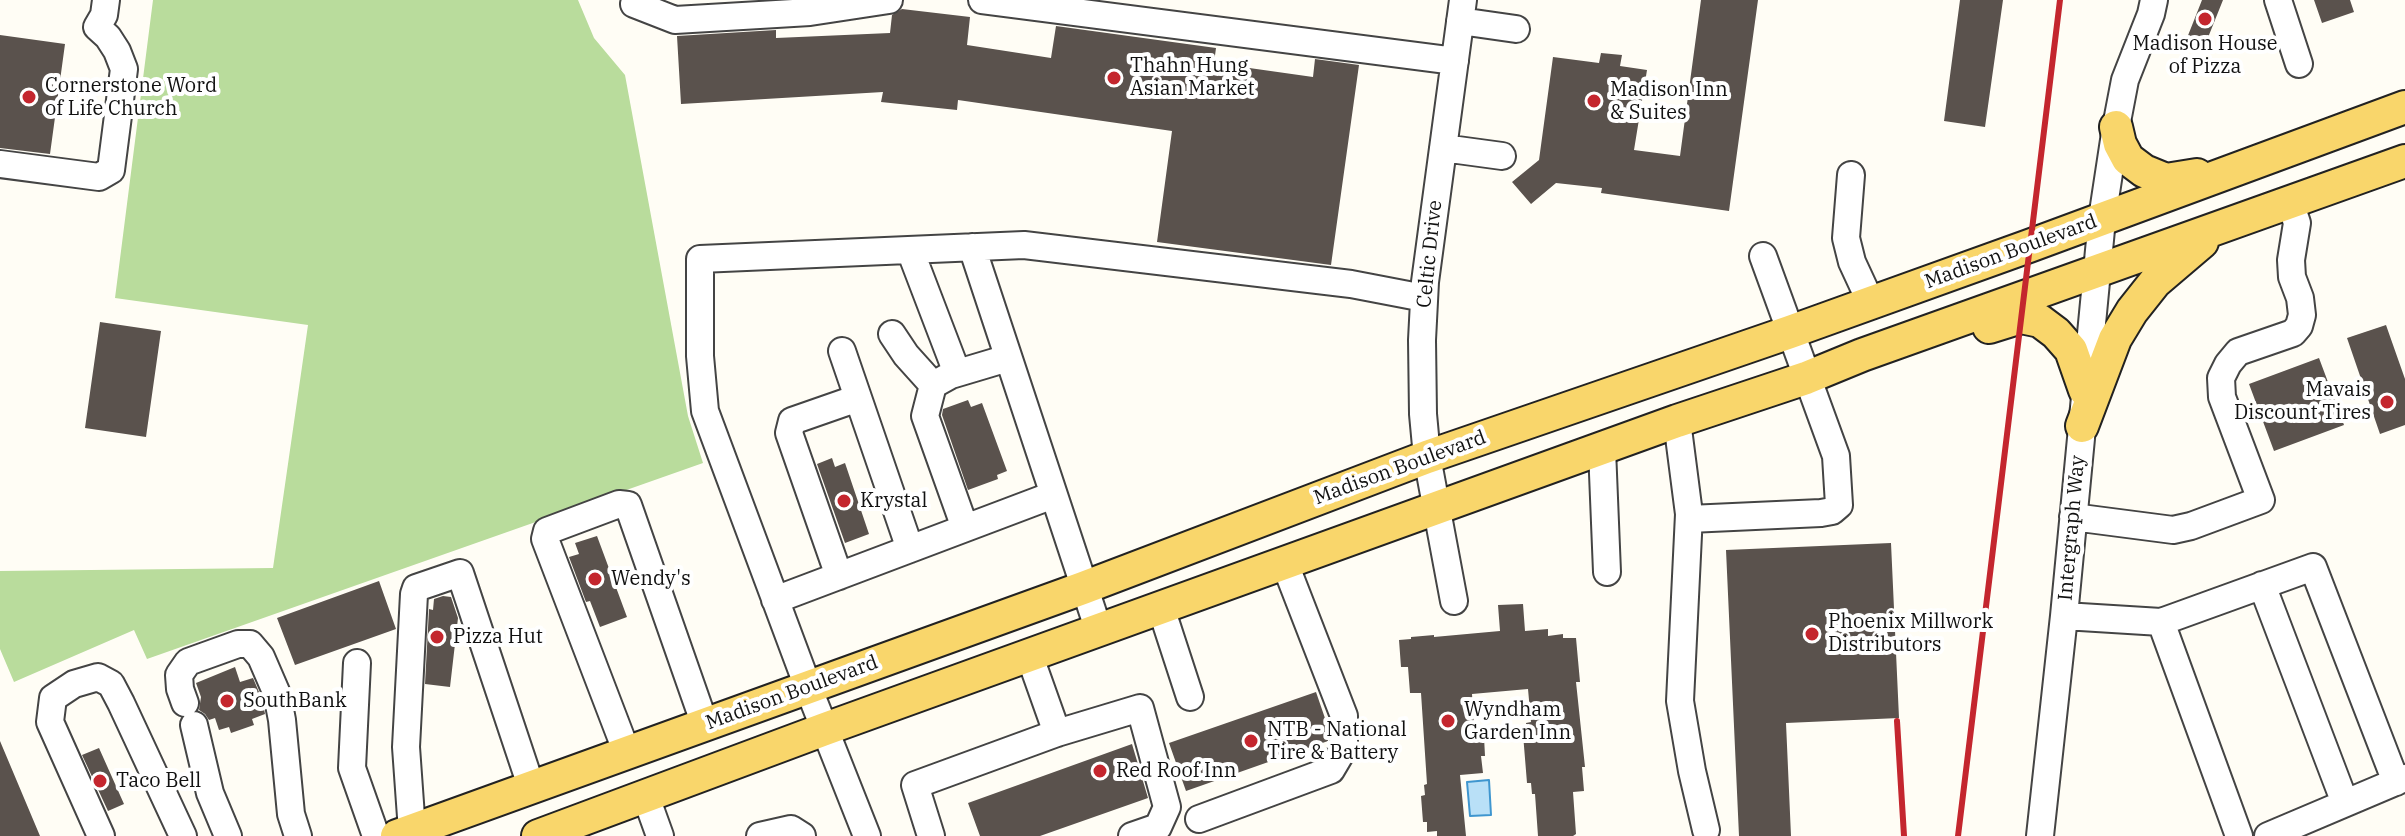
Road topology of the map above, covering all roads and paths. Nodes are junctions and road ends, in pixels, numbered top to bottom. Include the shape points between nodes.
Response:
1 (106, 0) edge
2 (889, 0) edge
3 (982, 0) edge
4 (2154, 0) edge
5 (2278, 0) edge
6 (634, 4) dead end
7 (1462, 11) edge
8 (1516, 29) dead end
9 (1455, 61) junction
10 (2299, 64) dead end
11 (2405, 107) edge
12 (2116, 127) junction
13 (2342, 130) junction
14 (1443, 148) junction
15 (1502, 156) dead end
16 (2405, 161) edge
17 (0, 164) edge
18 (1851, 175) dead end
19 (2290, 202) junction
20 (2102, 219) junction
21 (2223, 226) junction
22 (972, 247) junction
23 (910, 250) junction
24 (1763, 256) dead end
25 (2097, 270) junction
26 (1424, 298) junction
27 (1871, 303) junction
28 (1790, 332) junction
29 (892, 334) dead end
30 (842, 351) dead end
31 (1862, 355) junction
32 (1008, 358) junction
33 (1806, 378) junction
34 (945, 379) junction
35 (2085, 390) junction
36 (858, 398) junction
37 (1677, 421) junction
38 (2082, 426) junction
39 (1602, 449) junction
40 (1427, 457) junction
41 (1053, 495) junction
42 (1437, 508) junction
43 (2073, 517) junction
44 (1689, 519) junction
45 (965, 528) junction
46 (910, 549) junction
47 (1285, 564) junction
48 (1607, 572) dead end
49 (839, 576) junction
50 (2262, 585) junction
51 (1083, 588) junction
52 (775, 600) junction
53 (1454, 601) dead end
54 (1161, 608) junction
55 (2064, 616) junction
56 (2161, 622) junction
57 (1099, 631) junction
58 (1030, 657) junction
59 (357, 663) dead end
60 (808, 687) junction
61 (1190, 697) dead end
62 (705, 725) junction
63 (825, 729) junction
64 (1057, 733) junction
65 (627, 753) junction
66 (2400, 780) edge
67 (531, 786) junction
68 (646, 797) junction
69 (2345, 803) junction
70 (1199, 819) dead end
71 (598, 826) edge
72 (1706, 830) dead end
73 (404, 833) edge
74 (548, 834) edge
75 (101, 836) edge
76 (183, 836) edge
77 (228, 836) edge
78 (298, 836) edge
79 (376, 836) edge
80 (660, 836) edge
81 (760, 836) edge
82 (802, 836) edge
83 (867, 836) edge
84 (931, 836) edge
85 (1132, 836) edge
86 (2040, 836) edge
87 (2239, 836) edge
88 (2268, 836) edge

1 - 17 street via 97,27 124,69 111,170 99,177
2 - 6 street via 810,12 675,20
3 - 9 street
4 - 12 street, Intergraph Way via 2125,80
5 - 10 street
7 - 8 street
7 - 9 street, Celtic Drive
9 - 14 street, Celtic Drive
11 - 13 main road, Madison Boulevard
12 - 13 main road via 2128,159 2166,180
12 - 20 street, Intergraph Way
13 - 20 main road, Madison Boulevard
14 - 15 street
14 - 26 street, Celtic Drive
16 - 19 main road
18 - 27 street via 1846,238
19 - 21 main road
19 - 43 street via 2297,223 2291,260 2300,298 2299,326 2293,333 2238,352 2221,378 2222,397 2261,500 2173,530
20 - 25 street, Intergraph Way
20 - 27 main road, Madison Boulevard
21 - 25 main road
21 - 38 main road via 2175,263 2132,311 2115,339
22 - 23 street
22 - 26 street via 1024,245 1146,258
22 - 32 street
23 - 34 street
23 - 52 street via 700,259 705,411
24 - 28 street
25 - 31 main road
25 - 35 street, Intergraph Way
26 - 40 street, Celtic Drive
27 - 28 main road, Madison Boulevard
28 - 33 street
28 - 40 main road, Madison Boulevard
29 - 34 street via 906,355
30 - 36 street
31 - 33 main road
31 - 35 main road via 1940,342 2021,317 2040,321 2071,350
32 - 34 street
32 - 41 street
33 - 37 main road
33 - 44 street via 1836,456 1839,505 1821,513
34 - 45 street via 925,416
35 - 38 street, Intergraph Way
36 - 46 street
36 - 49 street via 792,421 789,433
37 - 39 main road
37 - 44 street
38 - 43 street, Intergraph Way
39 - 42 main road
39 - 48 street
40 - 42 street, Celtic Drive
40 - 51 main road, Madison Boulevard
41 - 45 street
41 - 51 street
42 - 47 main road
42 - 53 street, Celtic Drive
43 - 55 street, Intergraph Way
44 - 72 street via 1680,701
45 - 46 street
46 - 49 street
47 - 54 main road
47 - 70 street via 1344,716 1344,748 1331,770
49 - 52 street
50 - 56 street
50 - 66 street via 2313,567
50 - 69 street
51 - 57 street
51 - 60 main road, Madison Boulevard
52 - 60 street
54 - 57 main road
54 - 61 street
55 - 56 street
55 - 86 street, Intergraph Way
56 - 87 street
57 - 58 main road
58 - 63 main road
58 - 64 street
59 - 79 street via 352,768
60 - 62 main road, Madison Boulevard
60 - 63 street
62 - 65 main road, Madison Boulevard
62 - 65 street via 628,505 619,504 547,531 545,539
63 - 68 main road
63 - 83 street
64 - 84 street via 915,785
64 - 85 street via 1140,708 1167,807 1158,827
65 - 67 main road, Madison Boulevard
66 - 69 street
67 - 73 main road, Madison Boulevard
67 - 73 street via 460,573 416,588
68 - 71 main road
68 - 80 street
69 - 88 street
71 - 74 main road
75 - 76 street via 50,722 53,698 98,677 111,684
77 - 78 street via 210,793 179,675 188,662 238,644 250,644 261,657 277,694
81 - 82 street via 791,829

